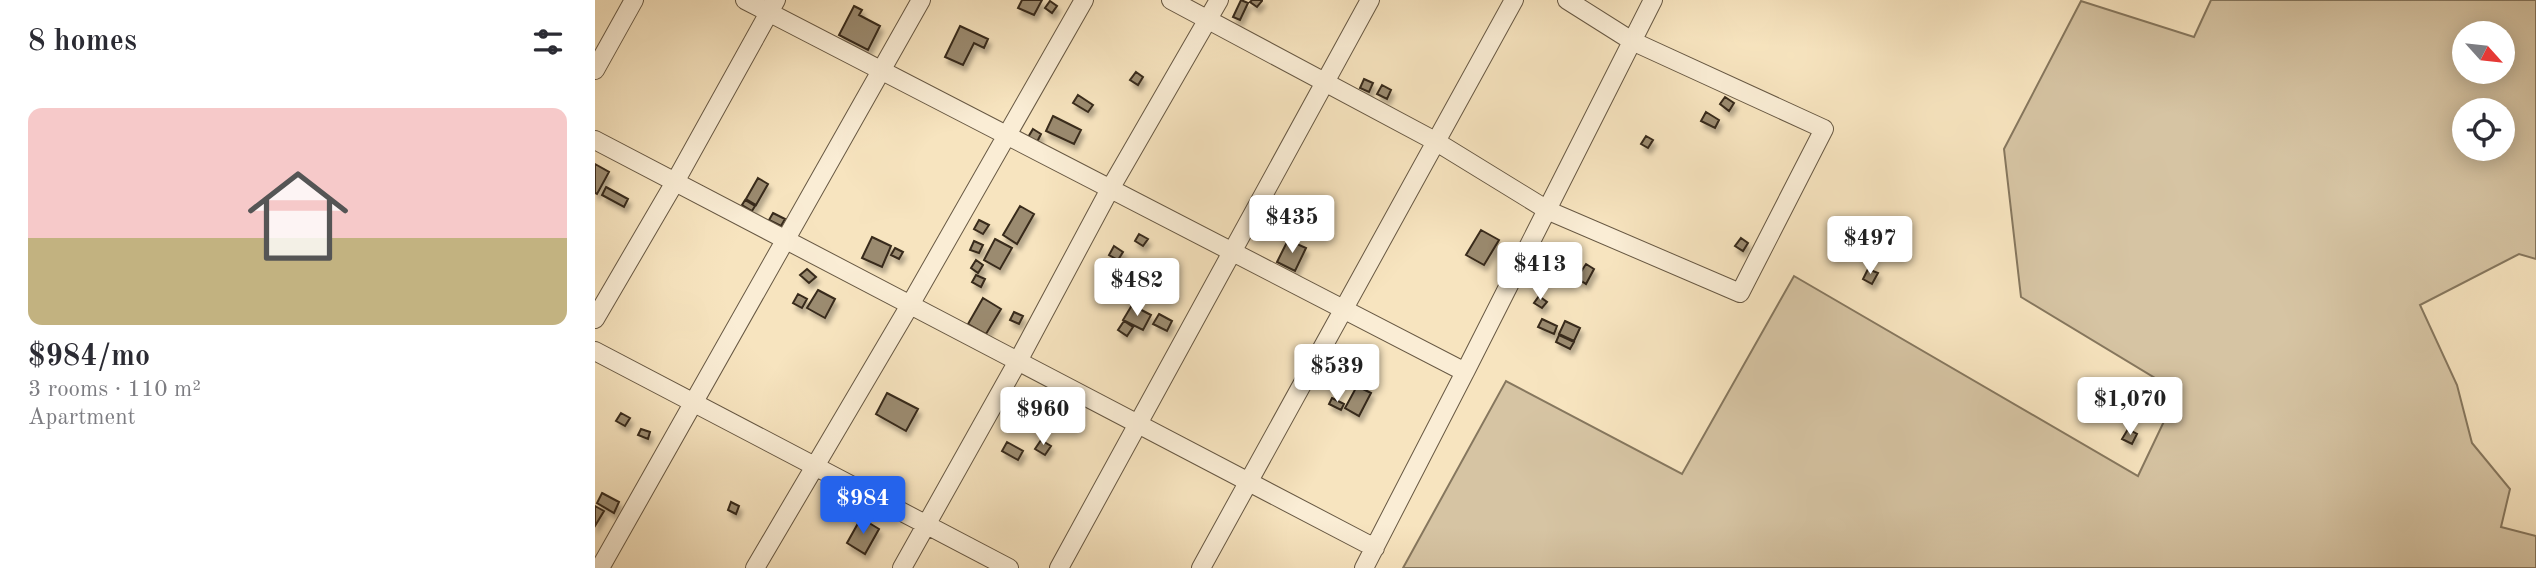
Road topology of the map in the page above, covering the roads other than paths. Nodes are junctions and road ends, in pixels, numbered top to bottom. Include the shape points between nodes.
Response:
1 (634, 0) edge
2 (745, 0) edge
3 (921, 0) edge
4 (1084, 0) edge
5 (1171, 0) edge
6 (1219, 0) edge
7 (1370, 0) edge
8 (1514, 0) edge
9 (1567, 0) edge
10 (1653, 0) edge
11 (772, 6) edge
12 (1208, 20) junction
13 (1632, 41) junction
14 (595, 70) edge
15 (882, 71) junction
16 (1324, 82) junction
17 (1005, 135) junction
18 (595, 140) edge
19 (1436, 141) junction
20 (675, 181) junction
21 (1110, 189) junction
22 (1549, 211) junction
23 (787, 240) junction
24 (1232, 252) junction
25 (910, 304) junction
26 (1342, 309) junction
27 (595, 319) edge
28 (595, 351) edge
29 (1018, 361) junction
30 (1465, 372) junction
31 (694, 404) junction
32 (1139, 425) junction
33 (814, 466) junction
34 (1249, 482) junction
35 (926, 525) junction
36 (1375, 548) junction
37 (600, 568) edge
38 (755, 568) edge
39 (902, 568) edge
40 (1009, 568) edge
41 (1059, 568) edge
42 (1201, 568) edge
43 (1364, 568) edge

1 - 14 street
2 - 11 street
3 - 15 street
4 - 17 street
5 - 12 street
6 - 12 street
7 - 16 street
8 - 19 street
9 - 13 street
10 - 13 street
11 - 15 street
11 - 20 street
12 - 16 street
12 - 21 street
13 - 22 street
13 - 22 street via 1824,129 1740,293
15 - 17 street
15 - 23 street
16 - 19 street
16 - 24 street
17 - 21 street
17 - 25 street
18 - 20 street
19 - 22 street
19 - 26 street
20 - 23 street
20 - 27 street
21 - 24 street
21 - 29 street
22 - 30 street
23 - 25 street
23 - 31 street
24 - 26 street
24 - 32 street
25 - 29 street
25 - 33 street
26 - 30 street
26 - 34 street
28 - 31 street
29 - 32 street
29 - 35 street
30 - 36 street
31 - 33 street
31 - 37 street
32 - 34 street
32 - 41 street
33 - 35 street
33 - 38 street
34 - 36 street
34 - 42 street
35 - 39 street
35 - 40 street
36 - 43 street

